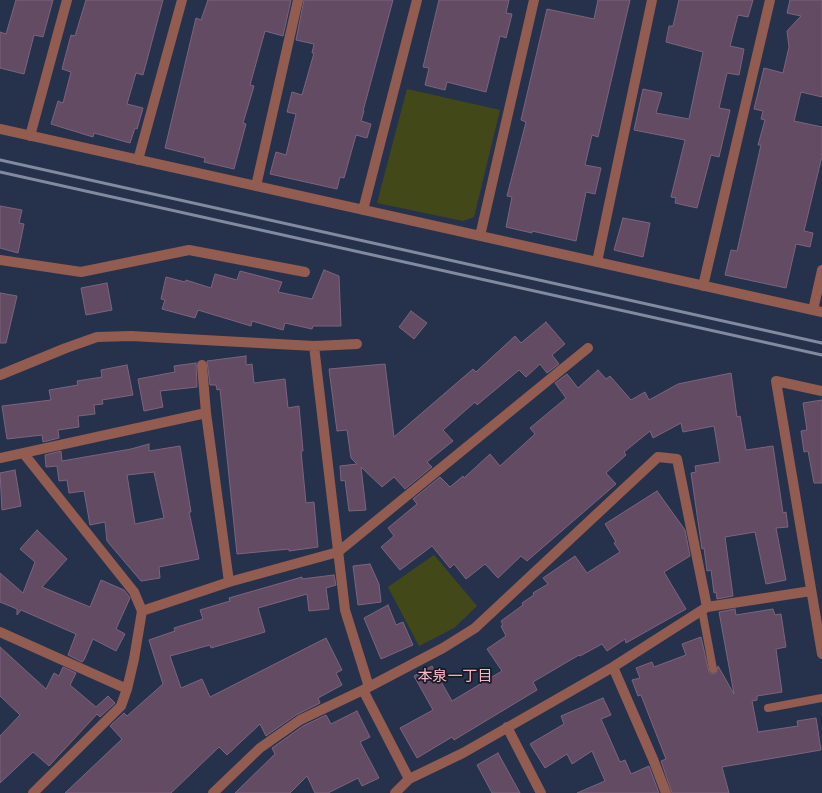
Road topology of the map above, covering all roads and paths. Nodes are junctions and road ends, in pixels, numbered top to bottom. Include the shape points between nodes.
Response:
1 (67, 0) edge
2 (182, 0) edge
3 (298, 0) edge
4 (417, 0) edge
5 (534, 0) edge
6 (652, 0) edge
7 (770, 0) edge
8 (0, 129) edge
9 (30, 136) junction
10 (138, 160) junction
11 (256, 186) junction
12 (363, 210) junction
13 (480, 236) junction
14 (0, 260) edge
15 (597, 262) junction
16 (822, 270) edge
17 (305, 272) dead end
18 (703, 286) junction
19 (817, 311) edge
20 (357, 344) dead end
21 (314, 346) junction
22 (588, 348) dead end
23 (202, 365) dead end
24 (0, 375) edge
25 (822, 391) edge
26 (206, 413) junction
27 (24, 454) junction
28 (0, 458) edge
29 (338, 552) junction
30 (229, 582) junction
31 (811, 591) junction
32 (704, 608) junction
33 (142, 611) junction
34 (0, 632) edge
35 (822, 654) edge
36 (612, 667) junction
37 (713, 669) dead end
38 (127, 689) junction
39 (366, 689) junction
40 (822, 698) edge
41 (768, 708) dead end
42 (507, 727) junction
43 (409, 779) junction
44 (33, 793) edge
45 (213, 793) edge
46 (395, 793) edge
47 (541, 793) edge
48 (666, 793) edge

1 - 9 street
2 - 10 street
3 - 11 street
4 - 12 street
5 - 13 street
6 - 15 street
7 - 18 street
8 - 9 street
9 - 10 street
10 - 11 street
11 - 12 street
12 - 13 street
13 - 15 street
14 - 17 street via 81,272 189,250
15 - 18 street
16 - 19 street
18 - 19 street
20 - 21 street
21 - 24 street via 131,336 97,337
21 - 29 street
22 - 29 street
23 - 26 street
25 - 31 street via 776,381
26 - 27 street
26 - 30 street
27 - 28 street
27 - 33 street via 134,592
29 - 30 street
29 - 39 street via 345,610
30 - 33 street
31 - 32 street
31 - 35 street
32 - 36 street
32 - 37 lane
32 - 39 street via 677,459 658,457 475,628
33 - 38 street
34 - 38 street
36 - 42 street
36 - 48 street
38 - 44 street via 120,706
39 - 43 street
39 - 45 street via 300,720 260,748
40 - 41 lane
42 - 43 street via 463,753
42 - 47 street
43 - 46 street

